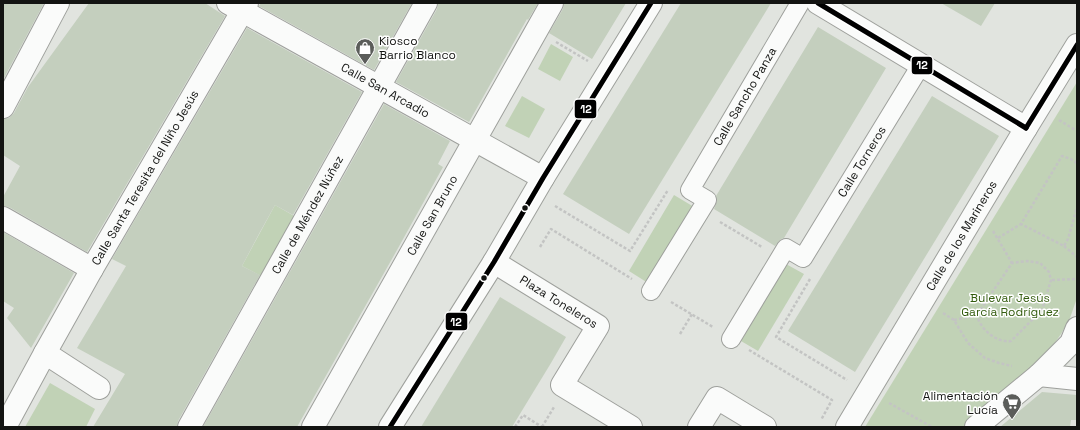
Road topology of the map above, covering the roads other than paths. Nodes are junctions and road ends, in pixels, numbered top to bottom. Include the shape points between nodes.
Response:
1 (58, 3) edge
2 (426, 3) edge
3 (552, 3) edge
4 (651, 3) edge
5 (800, 3) edge
6 (818, 3) edge
7 (239, 6) edge
8 (1077, 45) edge
9 (921, 65) junction
10 (379, 88) junction
11 (3, 107) edge
12 (1026, 128) junction
13 (474, 141) junction
14 (542, 178) junction
15 (3, 218) edge
16 (494, 262) junction
17 (92, 270) junction
18 (651, 291) road end
19 (1077, 328) edge
20 (731, 339) road end
21 (44, 353) junction
22 (1039, 375) junction
23 (1077, 379) edge
24 (99, 388) dead end
25 (5, 427) edge
26 (189, 427) edge
27 (313, 427) edge
28 (390, 427) edge
29 (631, 427) edge
30 (699, 427) edge
31 (764, 427) edge
32 (847, 427) edge
33 (976, 427) edge

1 - 11 street
2 - 10 street, Calle de Méndez Núñez
3 - 13 street, Calle San Bruno
4 - 14 street
5 - 18 street, Calle Sancho Panza via 690,190 707,200
6 - 9 street
7 - 10 street, Calle San Arcadio
7 - 17 street, Calle Santa Teresita del Niño Jesús
8 - 12 street, Calle de los Marineros
9 - 12 street
9 - 20 street, Calle Torneros via 803,258 786,248
10 - 13 street, Calle San Arcadio
10 - 26 street, Calle de Méndez Núñez
12 - 32 street, Calle de los Marineros
13 - 14 street, Calle San Arcadio
13 - 27 street, Calle San Bruno
14 - 16 street
15 - 17 street
16 - 28 street
16 - 29 street, Plaza Toneleros via 598,326 562,385
17 - 21 street, Calle Santa Teresita del Niño Jesús
19 - 22 street via 1070,342
21 - 24 street
21 - 25 street, Calle Santa Teresita del Niño Jesús
22 - 23 street
22 - 33 street
30 - 31 street via 717,398

